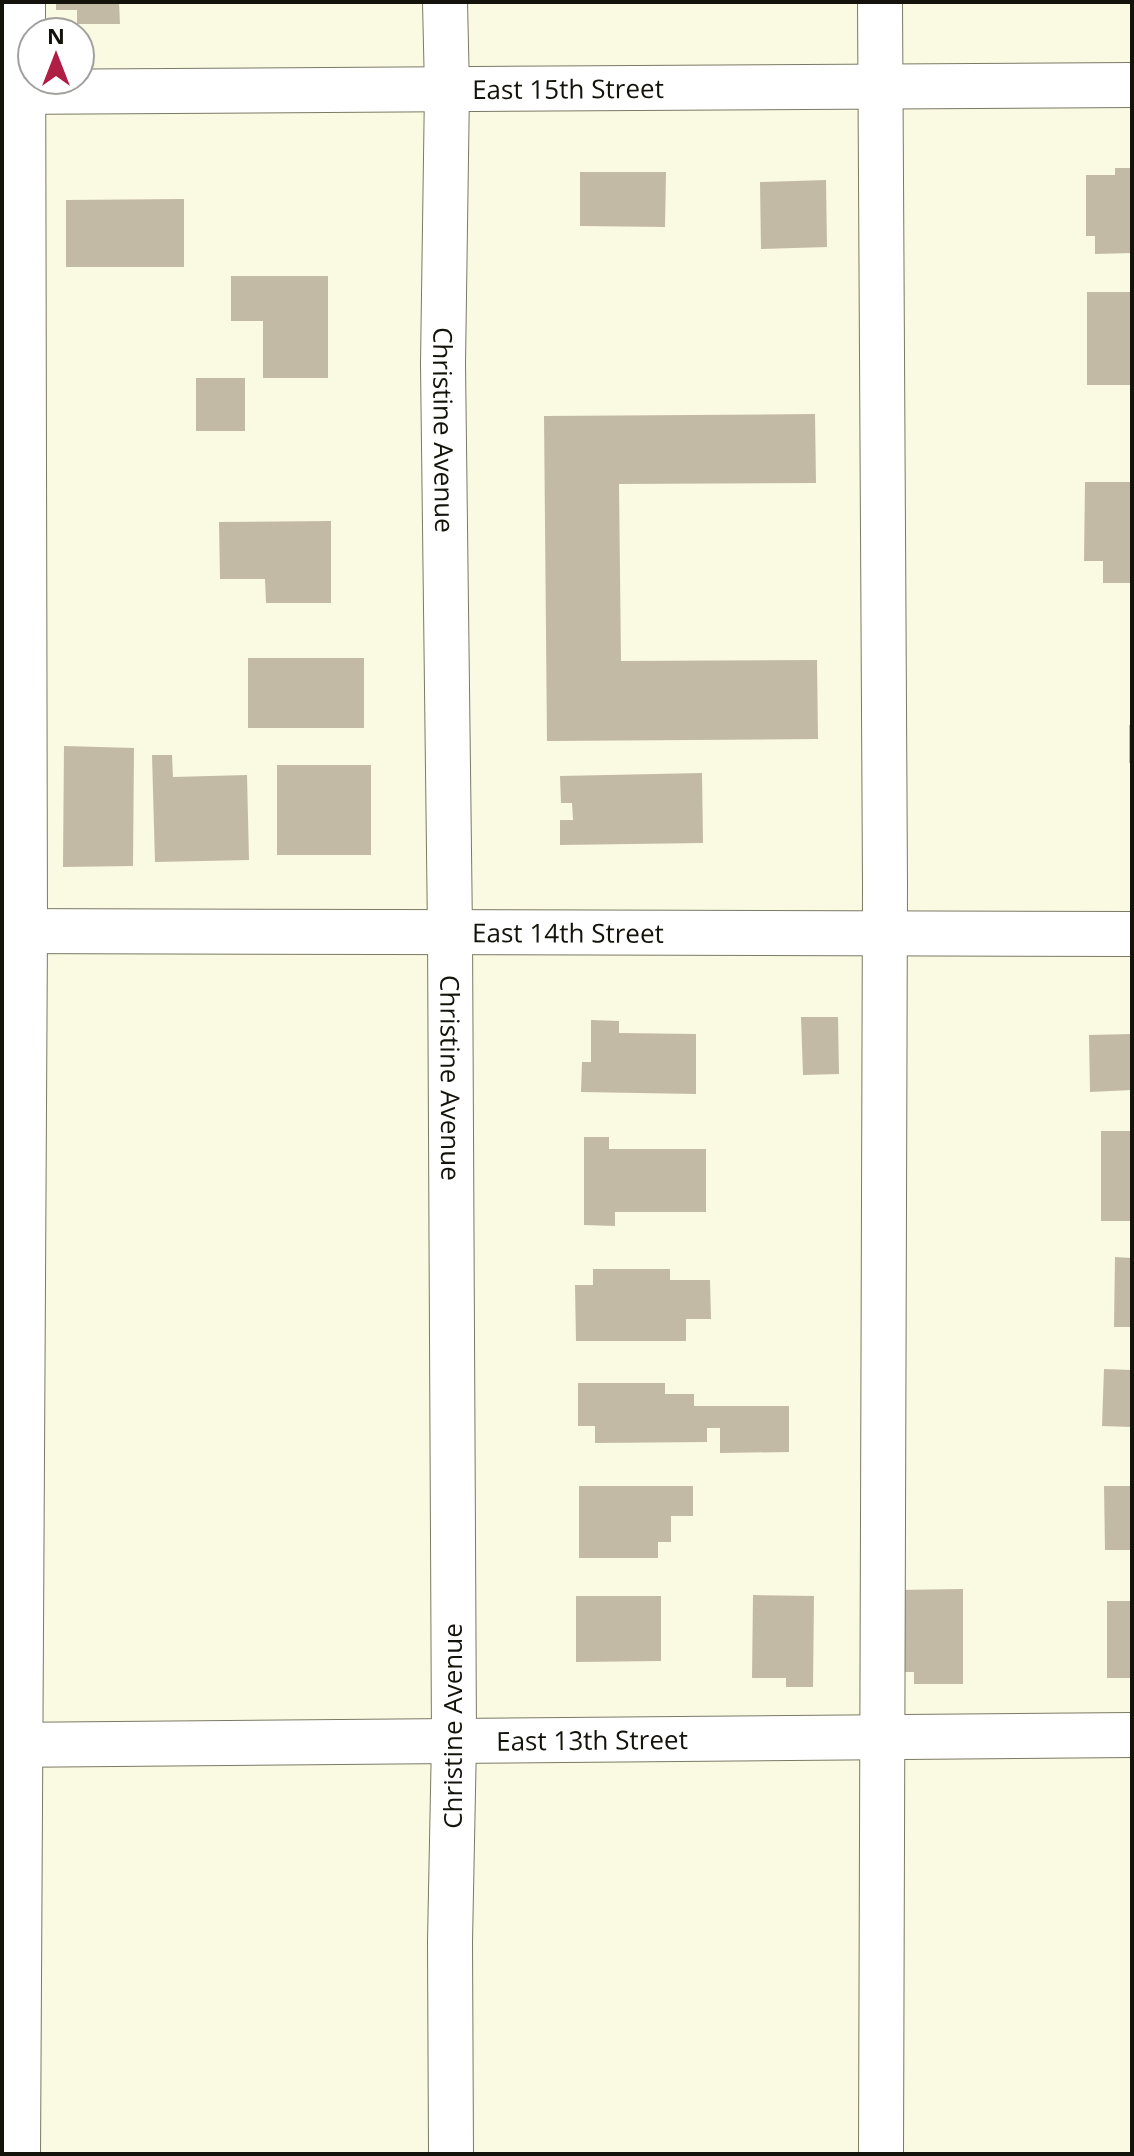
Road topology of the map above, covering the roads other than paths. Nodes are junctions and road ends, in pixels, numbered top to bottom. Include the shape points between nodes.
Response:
1 (23, 2) edge
2 (445, 2) edge
3 (880, 2) edge
4 (1132, 85) edge
5 (881, 87) junction
6 (447, 89) junction
7 (12, 92) edge
8 (14, 931) edge
9 (450, 932) junction
10 (885, 934) junction
11 (1132, 934) edge
12 (1132, 1735) edge
13 (882, 1737) junction
14 (454, 1741) junction
15 (11, 1745) edge
16 (18, 2154) edge
17 (451, 2154) edge
18 (881, 2154) edge

1 - 7 street
2 - 6 street, Christine Avenue
3 - 5 street
4 - 5 street, East 15th Street
5 - 6 street, East 15th Street
5 - 10 street
6 - 7 street, East 15th Street
6 - 9 street, Christine Avenue via 443,364
7 - 8 street
8 - 9 street, East 14th Street
8 - 15 street
9 - 10 street, East 14th Street
9 - 14 street, Christine Avenue
10 - 11 street, East 14th Street
10 - 13 street
12 - 13 street, East 13th Street
13 - 14 street, East 13th Street
13 - 18 street
14 - 15 street, East 13th Street
14 - 17 street, Christine Avenue
15 - 16 street

